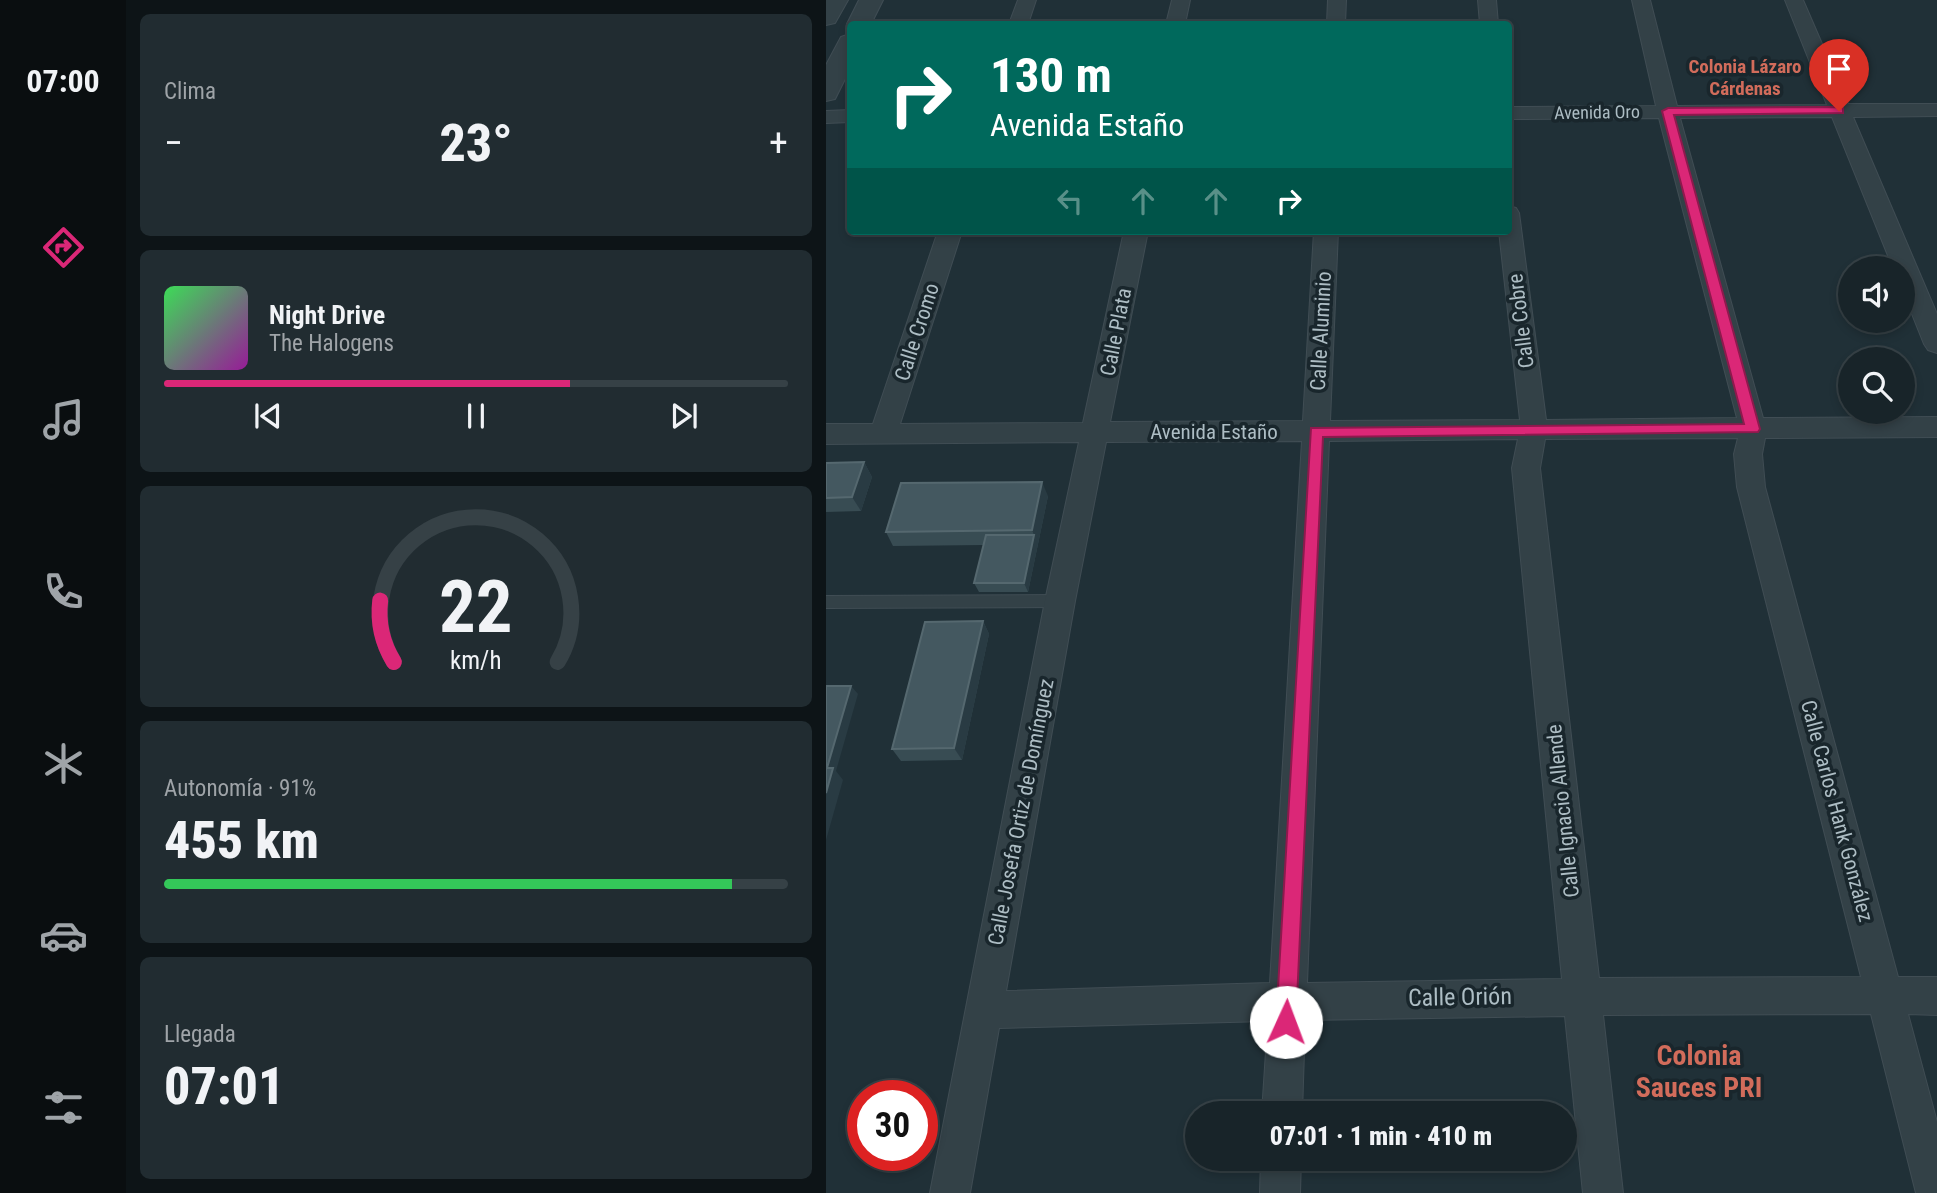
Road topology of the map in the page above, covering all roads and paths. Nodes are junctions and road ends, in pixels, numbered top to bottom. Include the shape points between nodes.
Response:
1 (836, 0) edge
2 (871, 0) edge
3 (1027, 0) edge
4 (1181, 0) edge
5 (1338, 0) edge
6 (1487, 0) edge
7 (1642, 0) edge
8 (1794, 0) edge
9 (826, 18) edge
10 (860, 21) edge
11 (1020, 21) edge
12 (1177, 21) edge
13 (1336, 21) edge
14 (1489, 21) edge
15 (847, 48) edge
16 (826, 93) edge
17 (1937, 110) edge
18 (1668, 111) junction
19 (1839, 111) junction
20 (1512, 114) edge
21 (847, 116) edge
22 (826, 117) edge
23 (949, 235) edge
24 (1135, 235) edge
25 (1326, 235) edge
26 (1511, 235) edge
27 (1937, 344) edge
28 (1937, 427) edge
29 (1534, 429) junction
30 (1753, 429) junction
31 (1316, 432) junction
32 (1097, 433) junction
33 (826, 434) edge
34 (883, 434) junction
35 (1060, 601) junction
36 (826, 603) edge
37 (1583, 995) junction
38 (1886, 996) junction
39 (1937, 996) edge
40 (1286, 1000) junction
41 (984, 1010) junction
42 (1282, 1101) edge
43 (1281, 1171) edge
44 (950, 1193) edge
45 (1280, 1193) edge
46 (1603, 1193) edge
47 (1936, 1193) edge

1 - 9 street
2 - 10 street
3 - 11 street
4 - 12 street
5 - 13 street
6 - 14 street
7 - 18 street
8 - 19 street
15 - 16 street
17 - 19 street, Avenida Oro
18 - 19 street, Avenida Oro
18 - 20 street, Avenida Oro
18 - 30 street
19 - 27 street
21 - 22 street
23 - 34 street, Calle Cromo
24 - 32 street, Calle Plata
25 - 31 street, Calle Aluminio
26 - 29 street, Calle Cobre
28 - 30 street, Avenida Estaño
29 - 30 street, Avenida Estaño
29 - 31 street, Avenida Estaño
29 - 37 street, Calle Ignacio Allende via 1527,468
30 - 38 street, Calle Carlos Hank González via 1748,454 1751,486
31 - 32 street, Avenida Estaño
31 - 40 street, Calle Aluminio
32 - 34 street, Avenida Estaño
32 - 35 street, Calle Josefa Ortiz de Domínguez
33 - 34 street, Avenida Estaño
35 - 36 lane
35 - 41 street, Calle Josefa Ortiz de Domínguez
37 - 38 street, Calle Orión
37 - 40 street, Calle Orión
37 - 46 street, Calle Ignacio Allende
38 - 39 street, Calle Orión
38 - 47 street, Calle Carlos Hank González
40 - 41 street, Calle Orión
40 - 42 street, Calle Aluminio
41 - 44 street, Calle Josefa Ortiz de Domínguez
43 - 45 street

